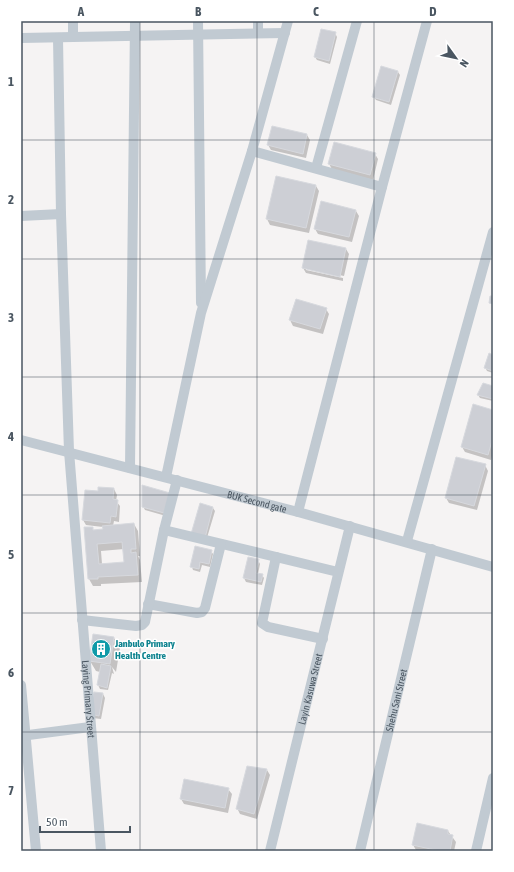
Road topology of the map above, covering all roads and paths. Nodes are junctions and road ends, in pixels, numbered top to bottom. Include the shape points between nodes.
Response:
1 (73, 21) edge
2 (135, 21) edge
3 (198, 21) edge
4 (258, 21) edge
5 (288, 21) edge
6 (357, 21) edge
7 (427, 21) edge
8 (258, 32) junction
9 (285, 33) junction
10 (198, 34) junction
11 (135, 36) junction
12 (73, 37) junction
13 (21, 38) edge
14 (58, 38) junction
15 (252, 150) junction
16 (316, 168) junction
17 (382, 187) junction
18 (61, 214) junction
19 (21, 216) edge
20 (493, 232) edge
21 (201, 313) junction
22 (21, 440) edge
23 (69, 451) junction
24 (130, 468) junction
25 (166, 477) junction
26 (177, 480) junction
27 (298, 512) junction
28 (350, 526) junction
29 (164, 530) junction
30 (407, 541) junction
31 (222, 544) junction
32 (432, 549) junction
33 (276, 557) junction
34 (493, 566) edge
35 (338, 572) junction
36 (148, 604) junction
37 (82, 620) junction
38 (323, 639) junction
39 (21, 685) edge
40 (90, 727) junction
41 (23, 736) edge
42 (493, 778) edge
43 (36, 851) edge
44 (101, 851) edge
45 (270, 851) edge
46 (360, 851) edge
47 (476, 851) edge

1 - 12 street
2 - 11 street
3 - 10 street
4 - 8 street
5 - 9 street
6 - 16 street
7 - 17 street
8 - 9 street
8 - 10 street
9 - 15 street
10 - 11 street
10 - 21 street
11 - 12 street
11 - 24 street
12 - 14 street
13 - 14 street
14 - 18 street, Laying Primary Street
15 - 16 street
15 - 21 street
16 - 17 street
17 - 27 street
18 - 19 street
18 - 23 street, Laying Primary Street
20 - 30 street
21 - 25 street
22 - 23 street, BUK Second gate
23 - 24 street, BUK Second gate
23 - 37 street, Laying Primary Street
24 - 25 street, BUK Second gate
25 - 26 street, BUK Second gate
26 - 27 street, BUK Second gate
26 - 29 street
27 - 28 street, BUK Second gate
28 - 30 street, BUK Second gate
28 - 35 street, Layin Kasuwa Street
29 - 31 street
29 - 36 street
30 - 32 street, BUK Second gate
31 - 33 street
31 - 36 street via 202,612
32 - 34 street, BUK Second gate
32 - 46 street, Shehu Sani Street
33 - 35 street
33 - 38 street via 262,624
35 - 38 street, Layin Kasuwa Street
36 - 37 street via 145,622 142,625
37 - 40 street, Laying Primary Street
38 - 45 street, Layin Kasuwa Street
39 - 41 street
40 - 41 street
40 - 44 street, Laying Primary Street
41 - 43 street
42 - 47 street

